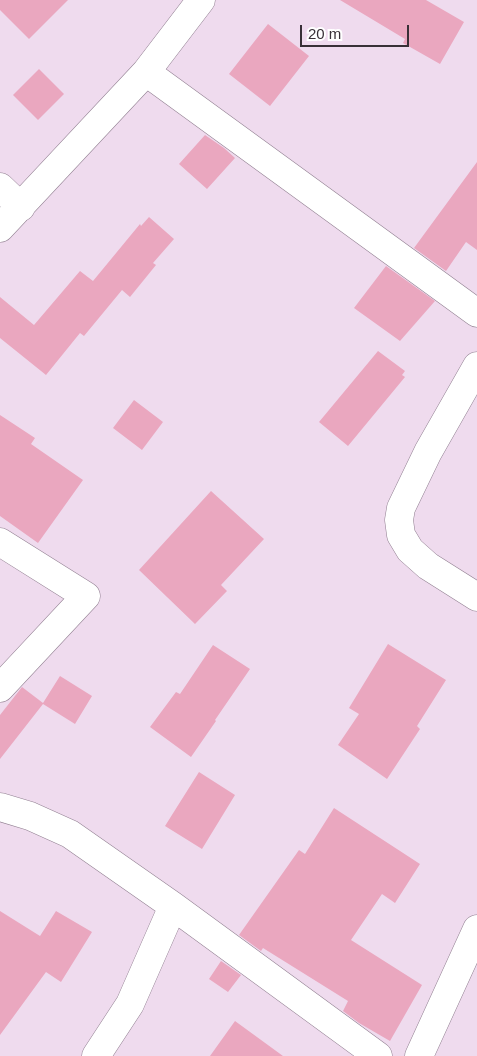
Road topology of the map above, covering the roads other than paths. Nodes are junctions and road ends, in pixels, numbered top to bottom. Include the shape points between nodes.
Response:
1 (201, 0) edge
2 (146, 72) junction
3 (0, 187) edge
4 (21, 207) junction
5 (0, 228) edge
6 (477, 312) edge
7 (477, 366) edge
8 (0, 542) edge
9 (477, 596) edge
10 (0, 688) edge
11 (1, 810) edge
12 (173, 906) junction
13 (477, 929) edge
14 (96, 1056) edge
15 (378, 1056) edge
16 (419, 1056) edge

1 - 2 street
2 - 4 street
2 - 6 street
3 - 4 street
4 - 5 street
7 - 9 street via 428,452 401,508 399,520 401,536 410,550 428,566
8 - 10 street via 86,596
11 - 12 street via 30,816 70,834
12 - 14 street via 130,1004
12 - 15 street
13 - 16 street

